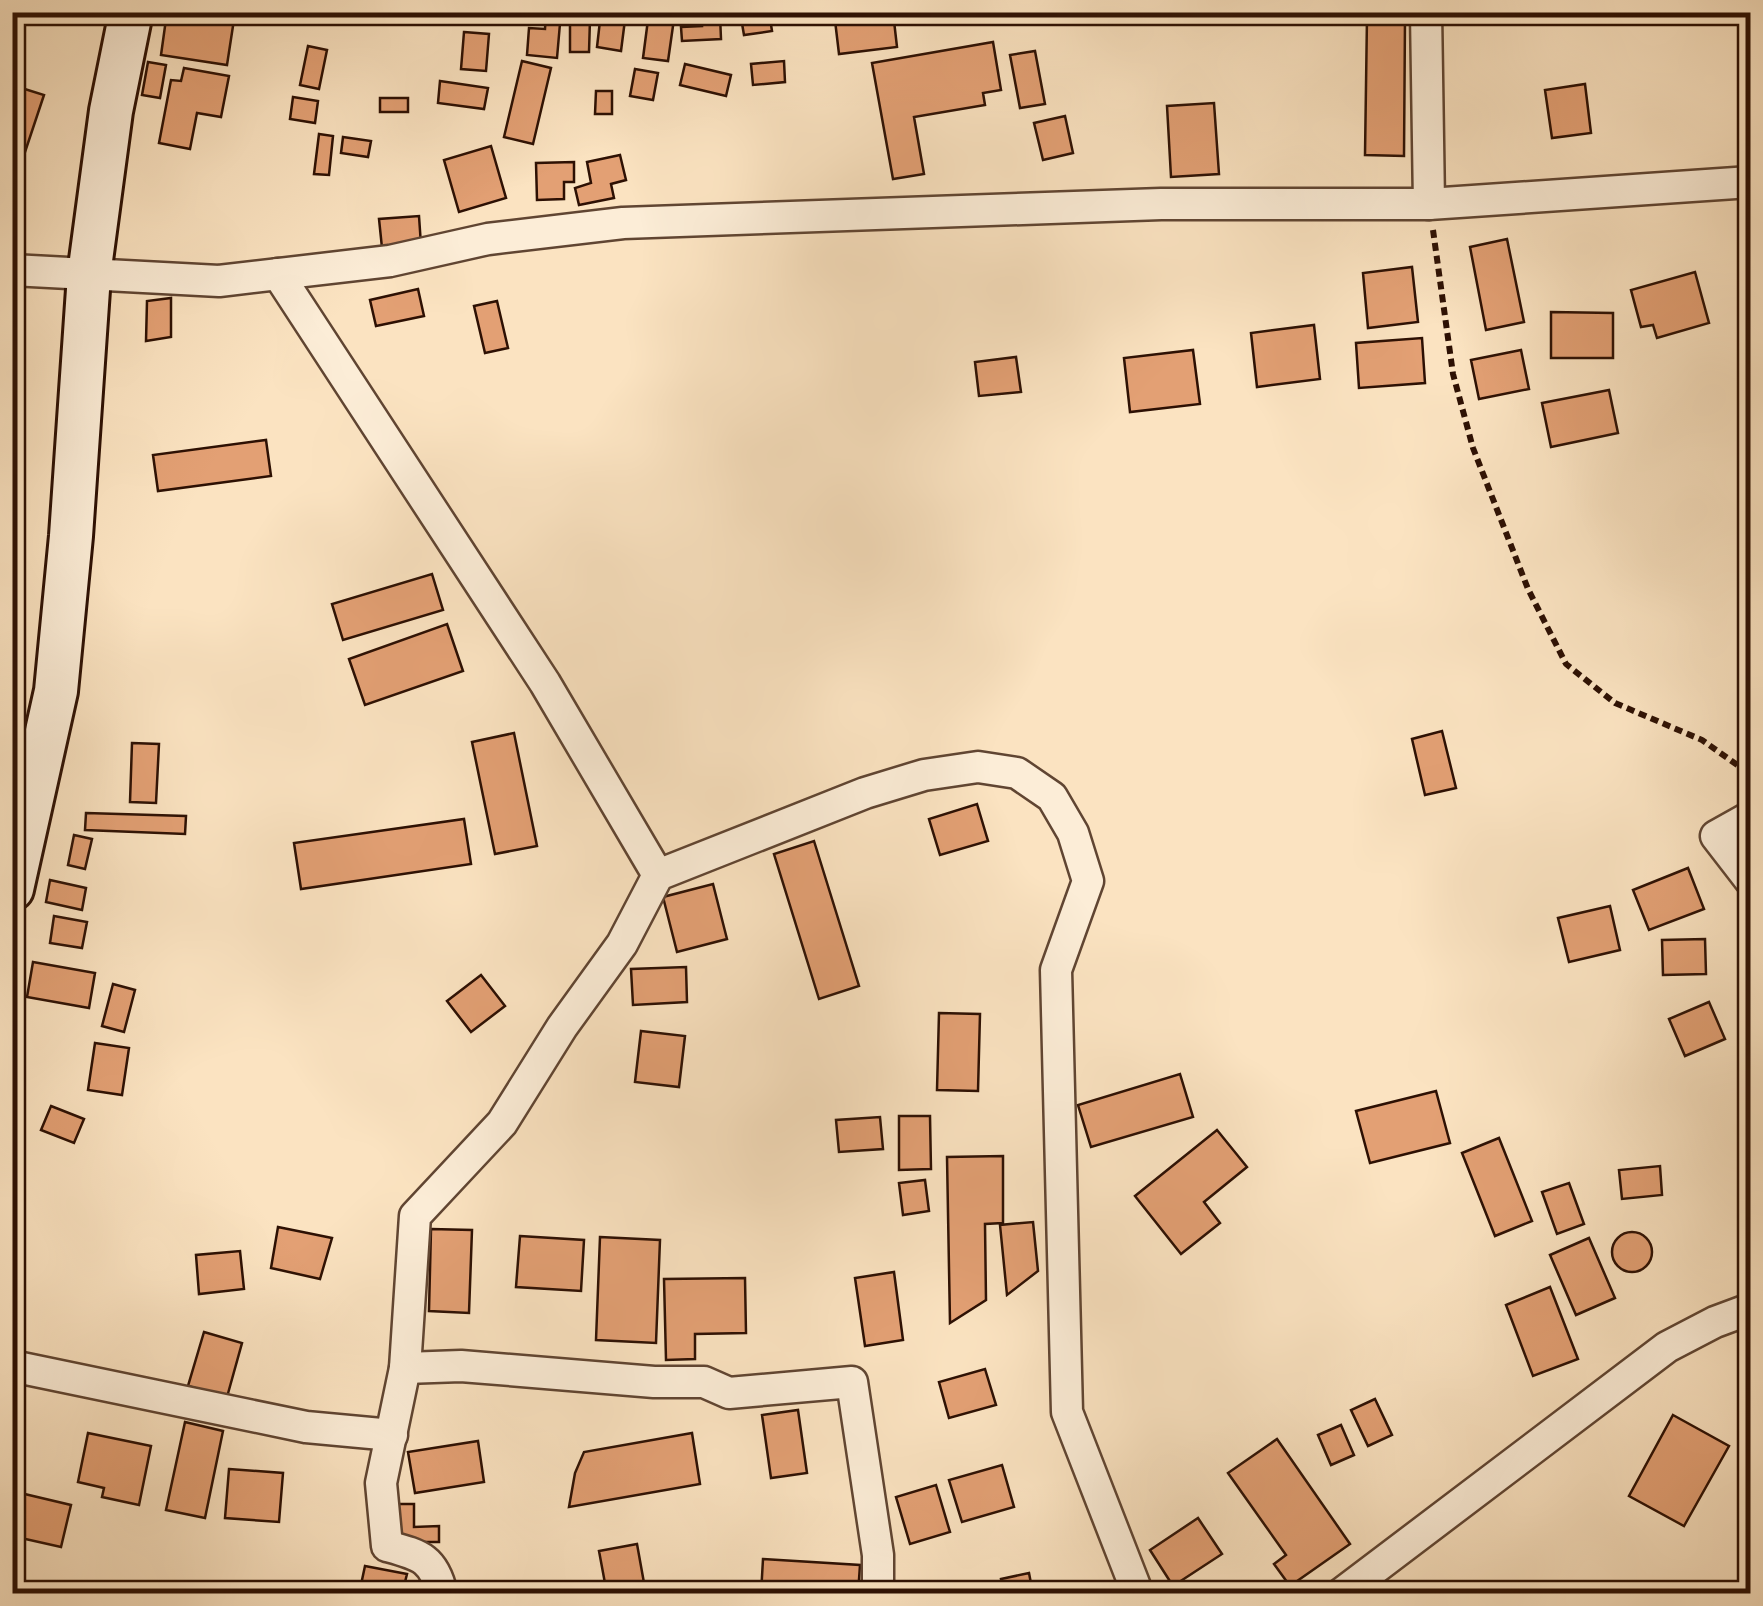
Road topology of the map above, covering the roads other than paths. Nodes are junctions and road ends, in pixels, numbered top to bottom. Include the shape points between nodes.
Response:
1 (131, 12) edge
2 (1426, 12) edge
3 (1750, 182) edge
4 (1429, 204) junction
5 (12, 270) edge
6 (278, 274) junction
7 (89, 276) junction
8 (1750, 817) edge
9 (658, 875) junction
10 (1750, 880) edge
11 (12, 889) edge
12 (1750, 1309) edge
13 (12, 1366) edge
14 (405, 1368) junction
15 (392, 1435) junction
16 (442, 1594) edge
17 (878, 1594) edge
18 (1138, 1594) edge
19 (1341, 1594) edge

1 - 7 street
2 - 4 street
3 - 4 street
4 - 6 street via 1161,204 623,223
5 - 7 street
6 - 7 street via 219,281
6 - 9 street via 544,683
7 - 11 street via 56,691
8 - 10 street via 1716,836
9 - 14 street via 622,944 502,1123 415,1216
9 - 18 street via 924,776 978,767 1017,773 1052,797 1073,833 1088,881 1056,970 1067,1412
12 - 19 street via 1668,1347
13 - 15 street via 289,1424
14 - 15 street
14 - 17 street via 704,1382 729,1393 852,1382
15 - 16 street via 381,1483 387,1546 421,1555 438,1575

